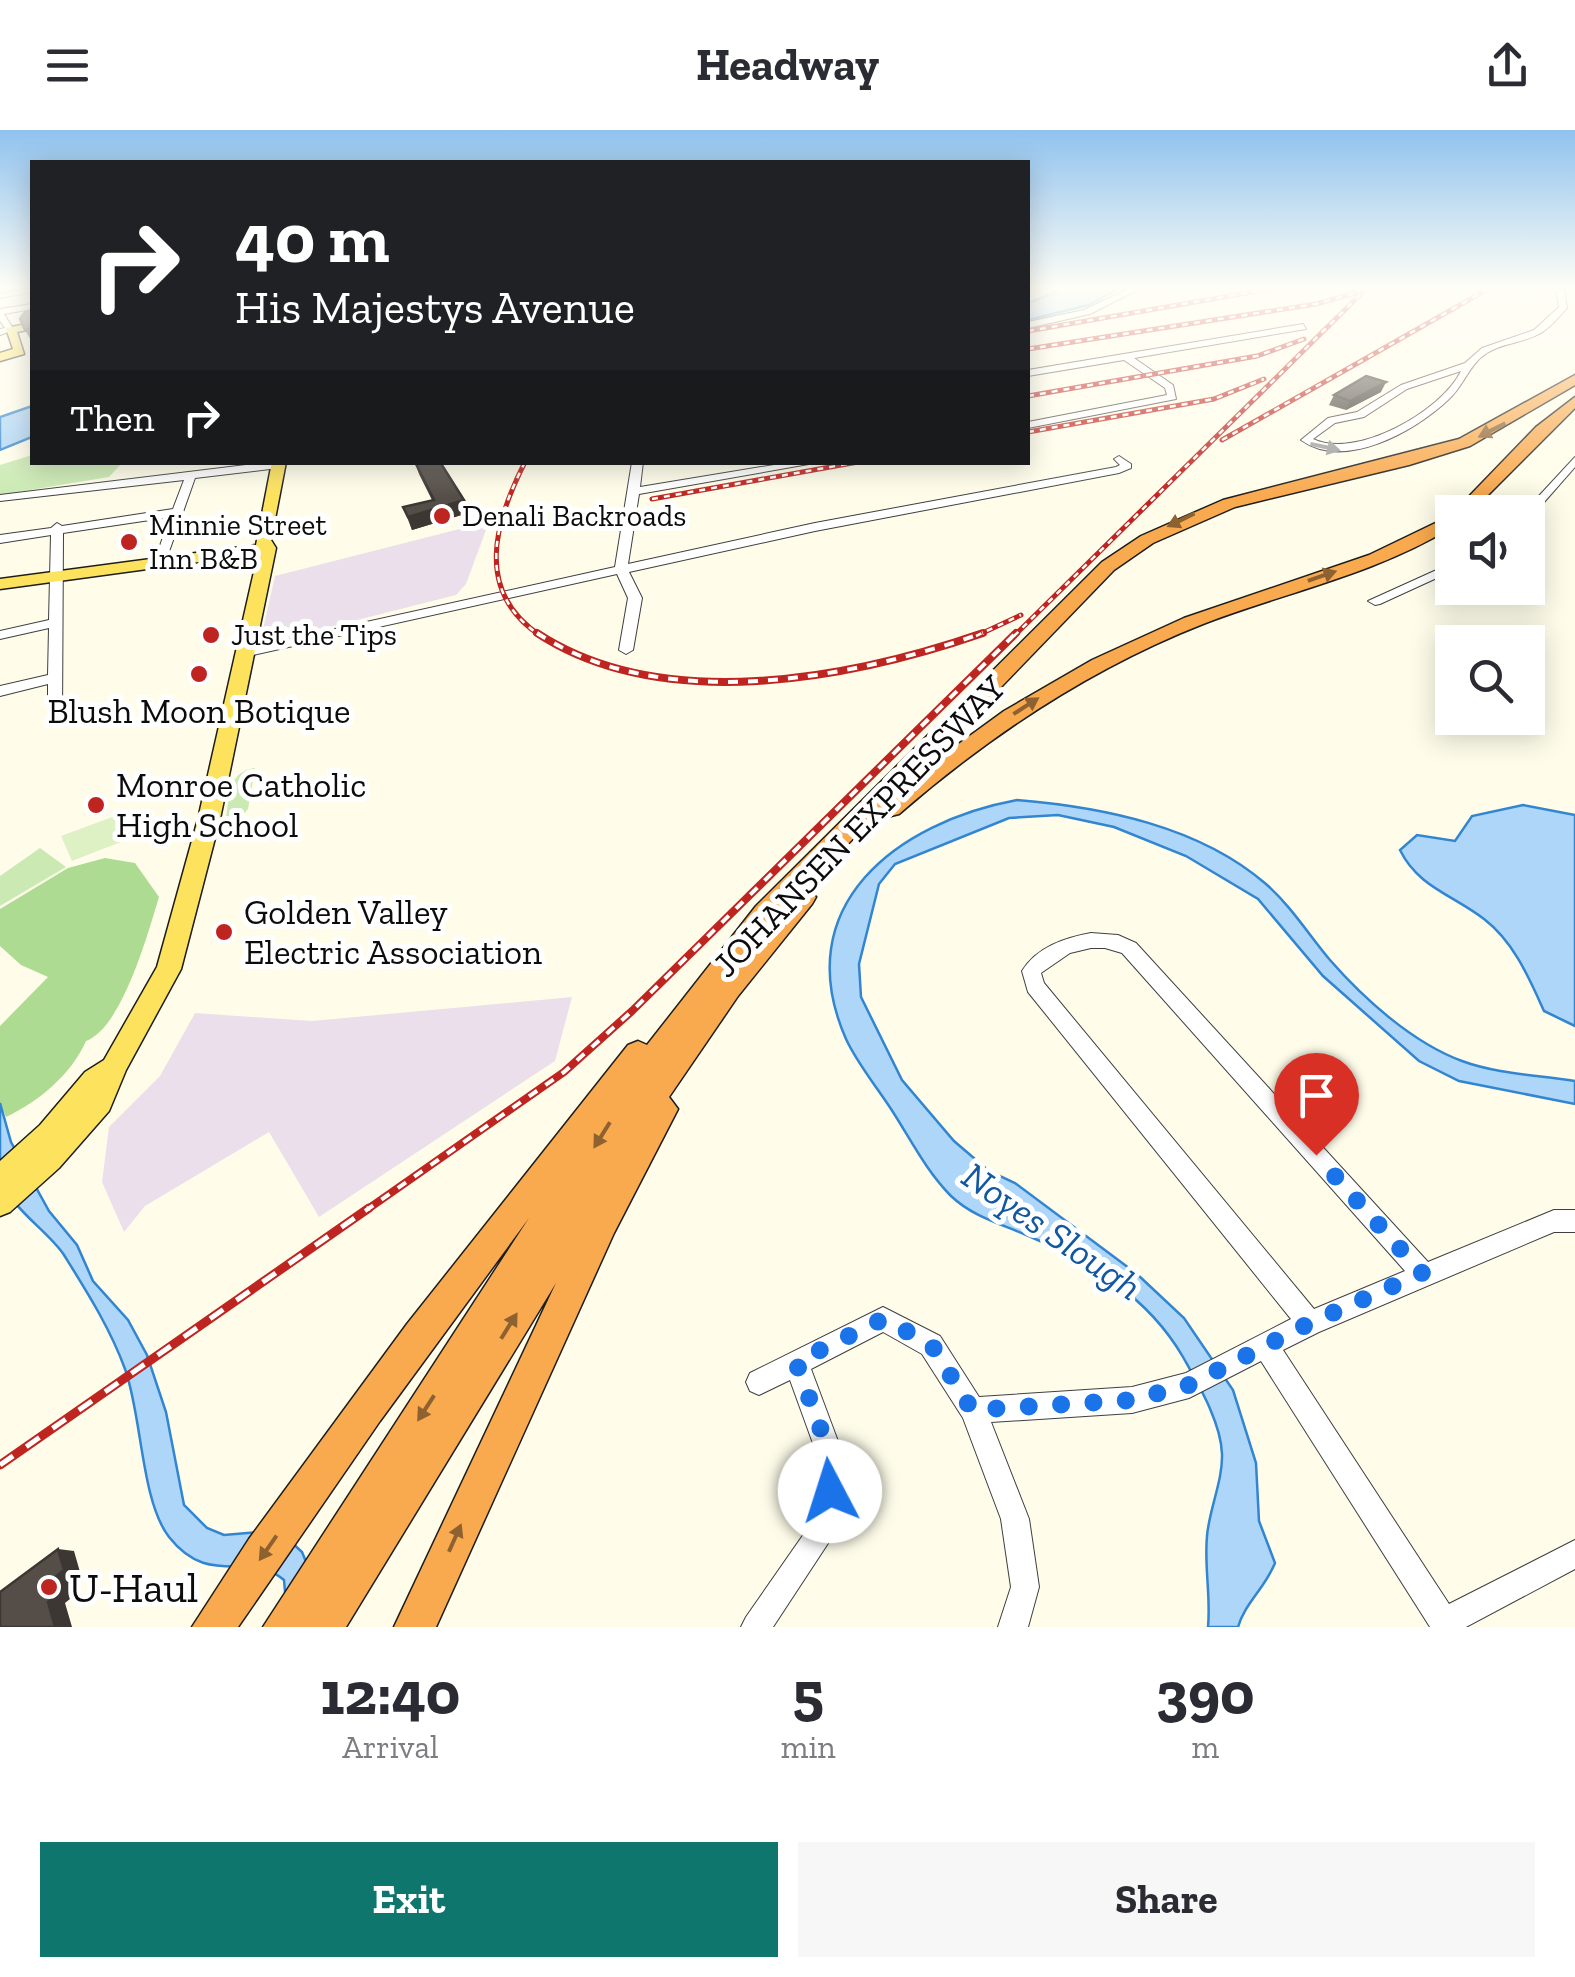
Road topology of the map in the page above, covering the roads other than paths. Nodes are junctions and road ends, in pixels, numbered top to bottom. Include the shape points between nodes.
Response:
1 (1110, 359) edge
2 (1130, 359) edge
3 (1475, 359) edge
4 (1468, 365) junction
5 (1030, 373) edge
6 (1575, 378) edge
7 (1575, 401) edge
8 (1356, 416) junction
9 (1030, 425) edge
10 (1389, 434) junction
11 (1120, 459) dead end
12 (1575, 460) edge
13 (124, 465) edge
14 (268, 465) edge
15 (283, 465) edge
16 (637, 465) edge
17 (797, 465) edge
18 (192, 475) junction
19 (110, 482) junction
20 (632, 492) junction
21 (1478, 495) edge
22 (1545, 495) edge
23 (0, 498) edge
24 (178, 512) junction
25 (58, 526) junction
26 (1435, 529) edge
27 (0, 538) edge
28 (268, 546) junction
29 (161, 560) junction
30 (622, 569) junction
31 (54, 573) junction
32 (1435, 575) edge
33 (0, 584) edge
34 (1374, 602) dead end
35 (53, 622) junction
36 (0, 634) edge
37 (626, 650) dead end
38 (244, 653) junction
39 (54, 678) junction
40 (0, 691) edge
41 (55, 719) dead end
42 (765, 913) junction
43 (714, 1007) junction
44 (54, 1142) junction
45 (0, 1180) edge
46 (0, 1202) edge
47 (1575, 1221) edge
48 (1422, 1273) junction
49 (1310, 1323) junction
50 (1266, 1346) junction
51 (796, 1362) junction
52 (759, 1382) dead end
53 (972, 1410) junction
54 (1575, 1554) edge
55 (223, 1613) edge
56 (1445, 1625) edge
57 (284, 1627) edge
58 (322, 1627) edge
59 (415, 1627) edge
60 (756, 1627) edge
61 (1013, 1627) edge

1 - 5 street
2 - 9 street via 1170,386 1172,397
3 - 4 street
4 - 8 street via 1410,385
4 - 10 street via 1459,387
6 -> 42 highway, JOHANSEN EXPRESSWAY via 1472,440 1246,495 1143,540 1094,580
7 - 21 highway
8 - 10 street via 1350,422 1356,429
8 -> 10 street via 1332,420 1306,440 1341,451
11 - 30 street via 1127,466 1120,470
12 - 22 street
13 - 19 street
14 - 18 street
15 - 28 main road via 276,542
16 - 20 street
17 - 20 street
18 - 19 street
18 - 24 street
19 - 23 street
20 - 30 street
24 - 25 street
24 - 29 street
25 - 27 street
25 - 31 street
43 -> 26 highway, JOHANSEN EXPRESSWAY via 778,924 870,827 1025,706 1182,625 1382,556
28 - 29 main road
28 - 38 main road
29 - 31 main road
30 - 37 street via 635,598
30 - 38 street
31 - 33 main road
31 - 35 street
32 - 34 street
35 - 36 street
35 - 39 street
38 - 44 main road via 177,948 113,1068 113,1083
39 - 40 street
39 - 41 street
42 -> 55 highway via 674,1010 539,1178
42 -> 57 highway, JOHANSEN EXPRESSWAY via 608,1125
58 -> 43 highway, JOHANSEN EXPRESSWAY
59 -> 43 highway via 602,1221
44 - 45 main road
44 - 46 main road
47 - 48 street via 1554,1222
48 - 49 street
48 - 49 street via 1129,948 1112,938 1092,940 1042,960 1031,971 1035,986
49 - 50 street
50 - 53 street via 1189,1385 1132,1400
50 - 56 street
51 - 52 street
51 - 53 street via 883,1319 931,1344
51 - 60 street via 832,1460 828,1522
53 - 61 street via 1016,1518 1025,1587
54 - 56 street

